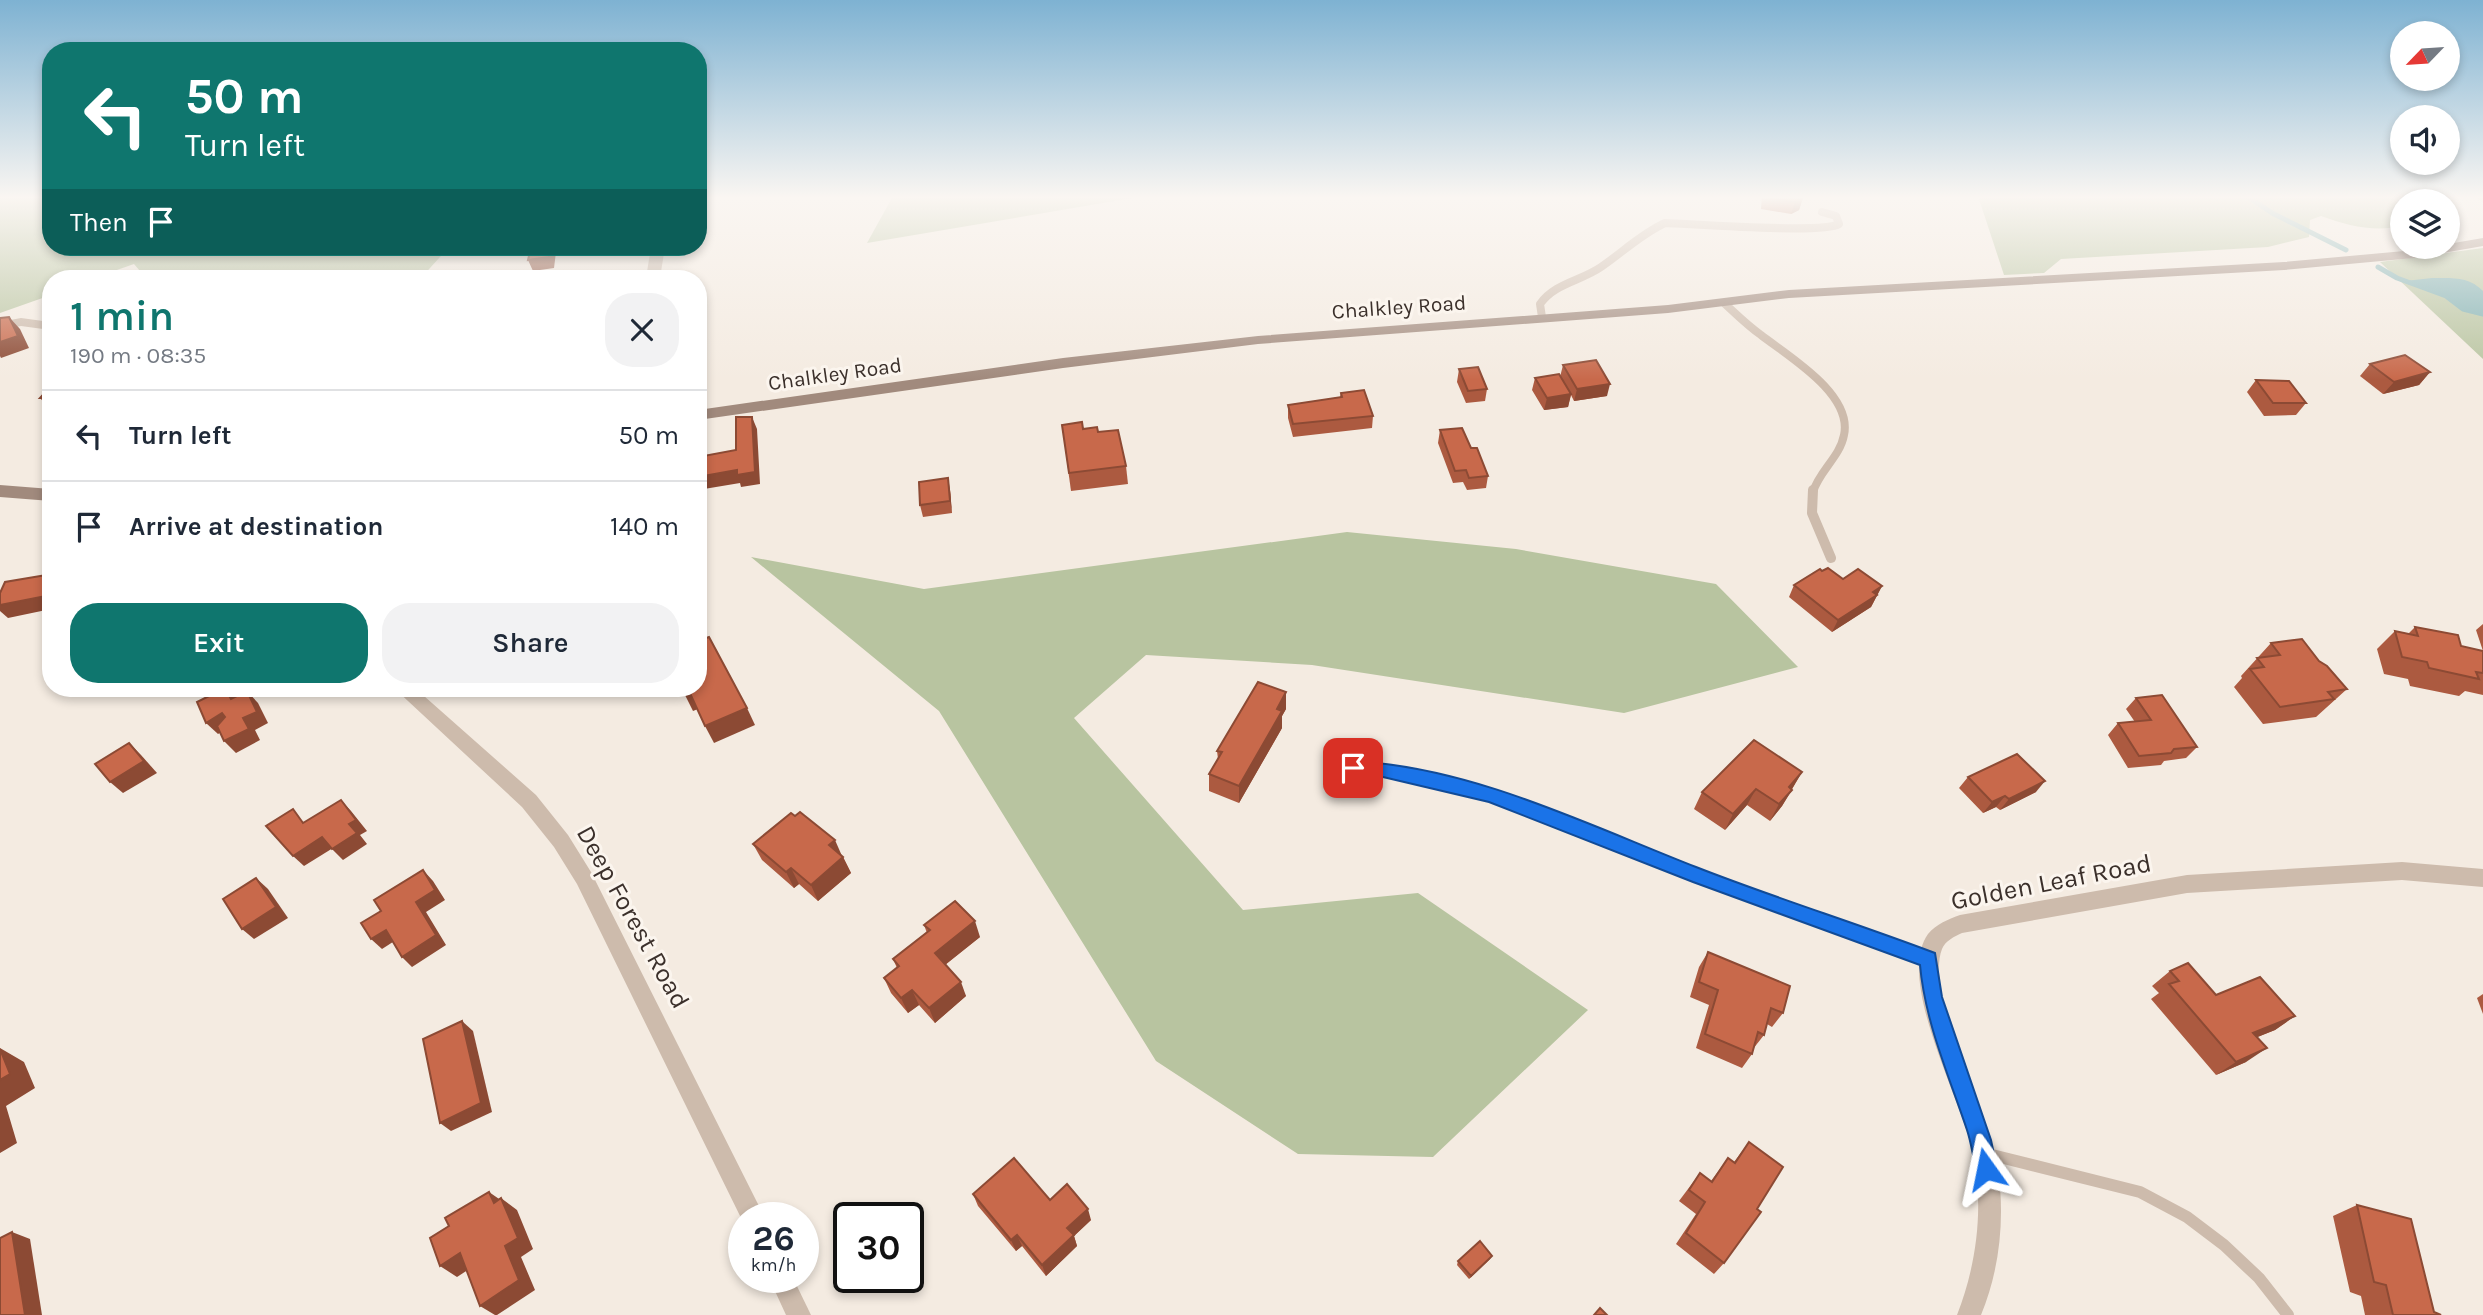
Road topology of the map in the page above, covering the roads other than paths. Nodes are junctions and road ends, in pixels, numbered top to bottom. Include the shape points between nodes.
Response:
1 (1614, 257) edge
2 (2378, 257) edge
3 (1724, 303) junction
4 (1542, 317) junction
5 (42, 325) edge
6 (0, 326) edge
7 (707, 414) edge
8 (0, 491) edge
9 (42, 494) edge
10 (1831, 558) dead end
11 (413, 697) edge
12 (1335, 770) dead end
13 (2483, 878) edge
14 (1929, 960) junction
15 (1984, 1153) junction
16 (745, 1202) edge
17 (788, 1293) edge
18 (799, 1315) edge
19 (1969, 1315) edge
20 (2288, 1315) edge

1 - 4 lane via 1549,292 1540,304
2 - 3 street, Chalkley Road via 1849,290
3 - 4 street, Chalkley Road
3 - 10 lane via 1781,348 1840,406 1845,434 1812,494 1811,507
4 - 7 street, Chalkley Road via 1159,350
5 - 6 street
8 - 9 street
11 - 16 street, Deep Forest Road via 528,801 561,841
12 - 14 lane via 1383,769 1491,795
13 - 14 street, Golden Leaf Road via 2402,872 2186,884 1960,924 1942,932 1931,947
14 - 15 street via 1932,997
15 - 19 street via 1989,1219 1982,1278
15 - 20 lane via 2140,1192 2224,1245 2259,1278
17 - 18 street

